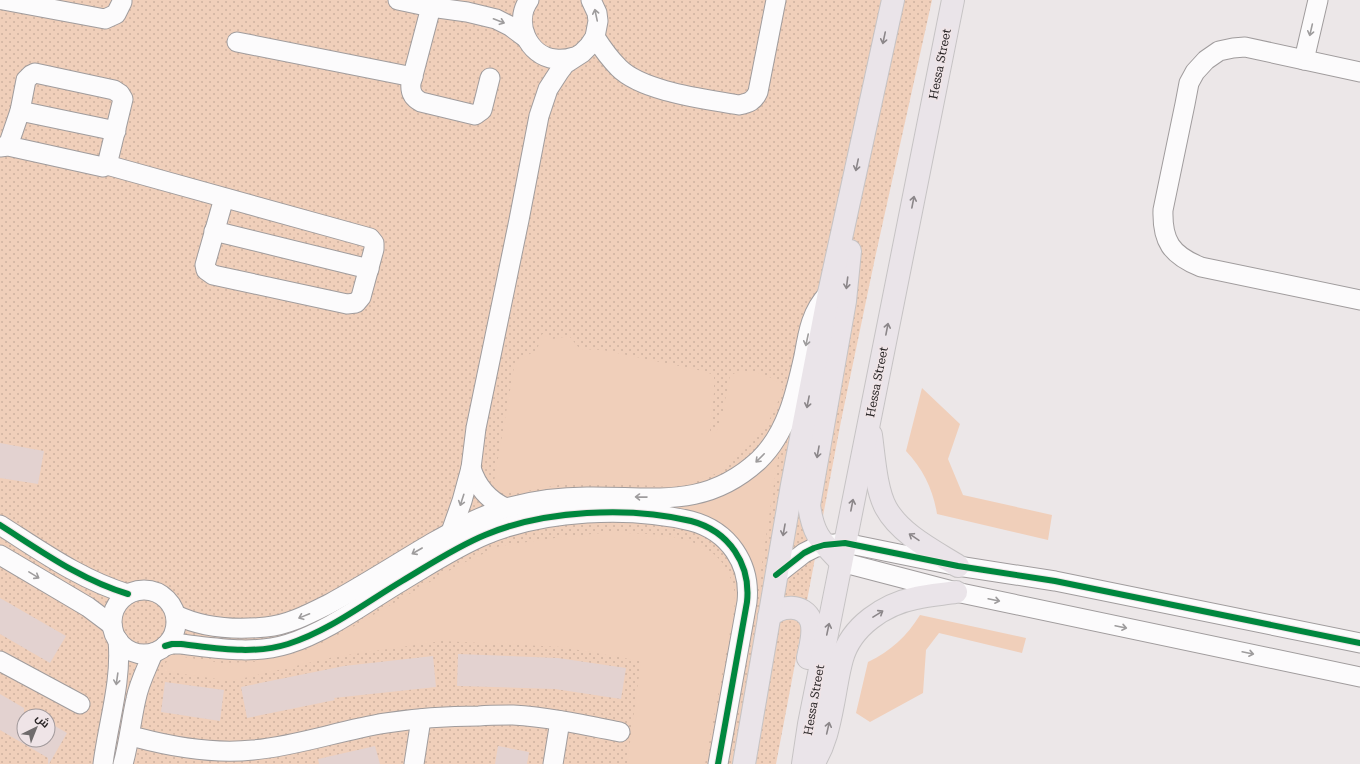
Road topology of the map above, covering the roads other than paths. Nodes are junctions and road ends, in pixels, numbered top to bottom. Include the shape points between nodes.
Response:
1 (3, 0) edge
2 (122, 0) edge
3 (398, 0) edge
4 (529, 0) edge
5 (591, 0) edge
6 (776, 0) edge
7 (893, 0) edge
8 (953, 0) edge
9 (1318, 0) edge
10 (431, 7) junction
11 (595, 37) junction
12 (528, 41) junction
13 (237, 42) dead end
14 (578, 55) junction
15 (1304, 60) junction
16 (620, 69) junction
17 (1360, 72) edge
18 (413, 77) junction
19 (490, 78) dead end
20 (544, 98) junction
21 (20, 111) junction
22 (116, 131) junction
23 (4, 146) edge
24 (107, 166) junction
25 (224, 198) junction
26 (849, 202) junction
27 (214, 231) junction
28 (369, 268) junction
29 (829, 293) junction
30 (1360, 300) edge
31 (868, 422) junction
32 (471, 468) junction
33 (506, 508) junction
34 (0, 526) edge
35 (451, 532) junction
36 (837, 550) junction
37 (0, 555) edge
38 (958, 566) junction
39 (776, 575) junction
40 (956, 592) junction
41 (128, 594) junction
42 (176, 615) junction
43 (769, 617) junction
44 (115, 633) junction
45 (1360, 643) edge
46 (159, 649) junction
47 (0, 661) edge
48 (1360, 677) edge
49 (80, 704) dead end
50 (110, 719) junction
51 (421, 719) junction
52 (560, 721) junction
53 (809, 724) junction
54 (136, 731) junction
55 (620, 732) dead end
56 (104, 757) edge
57 (124, 760) edge
58 (414, 764) edge
59 (553, 764) edge
60 (718, 764) edge
61 (744, 764) edge
62 (803, 764) edge
63 (813, 764) edge

1 - 2 street via 105,19 116,14
3 - 10 street
4 - 12 street via 522,20
11 -> 5 street via 598,21
6 - 16 street via 758,92 747,104 739,105 655,88
7 -> 26 main road
31 -> 8 main road, Hessa Street
9 -> 15 street
10 -> 12 street via 496,19 510,26
10 - 18 street
11 - 14 street via 590,46
11 - 16 street
12 - 14 street via 541,54 555,59
12 - 20 street via 538,58
13 - 18 street
14 - 16 street
14 - 20 street via 565,64
15 - 17 street
15 - 30 street via 1266,52 1232,56 1213,64 1201,76 1186,104 1166,194 1172,225 1180,240 1191,252 1218,270
18 - 19 street via 411,91 421,102 475,115 482,110
20 - 32 street via 476,428
21 - 22 street
21 - 22 street via 26,80 35,73 114,90 120,94 123,99
21 - 23 street
22 - 24 street
23 - 24 street
24 - 25 street
25 - 27 street
25 - 28 street via 370,238 374,243 374,249
26 - 29 main road
26 -> 36 main road via 848,277 809,505 818,537
27 - 28 street
27 - 28 street via 205,265 206,270 213,275 347,304 356,303 361,297
29 -> 33 street via 812,317 795,393 780,433 761,458 737,477 710,491 683,497 565,498
29 -> 39 main road
36 -> 31 main road, Hessa Street
38 -> 31 main road via 907,532 886,508 879,485
32 - 33 street via 483,492
32 -> 35 street
33 - 35 street via 478,518
34 - 41 street via 80,575
35 -> 42 street via 349,593 308,615 290,621 266,627 220,627
36 - 38 street
36 - 39 street via 804,553
36 - 40 street
53 -> 36 main road, Hessa Street
37 -> 44 street via 100,615
38 - 45 street via 1048,580
39 - 43 main road
40 -> 48 street
63 -> 40 main road via 828,730 842,658 850,640 877,614 896,604
41 - 42 street via 137,590 157,592 166,598
41 - 44 street via 114,610
42 - 46 street via 173,635
43 - 53 main road via 776,610 786,607 800,610 811,620 813,631 802,700
43 - 61 main road
44 - 46 street via 125,647 133,652 142,654
44 -> 50 street via 119,652 118,671
46 - 54 street via 143,677 136,699
46 - 60 street via 176,644 266,650 306,638 473,541 517,524 557,516 597,513 679,518 712,529 722,537 738,556 746,579 747,602
47 - 49 street
50 - 54 street
50 - 56 street
51 - 52 street via 512,715
51 - 54 street via 386,723 253,750 199,750 165,745
51 - 58 street
52 - 55 street
52 - 59 street
53 - 62 main road, Hessa Street
54 - 57 street
56 - 57 street

